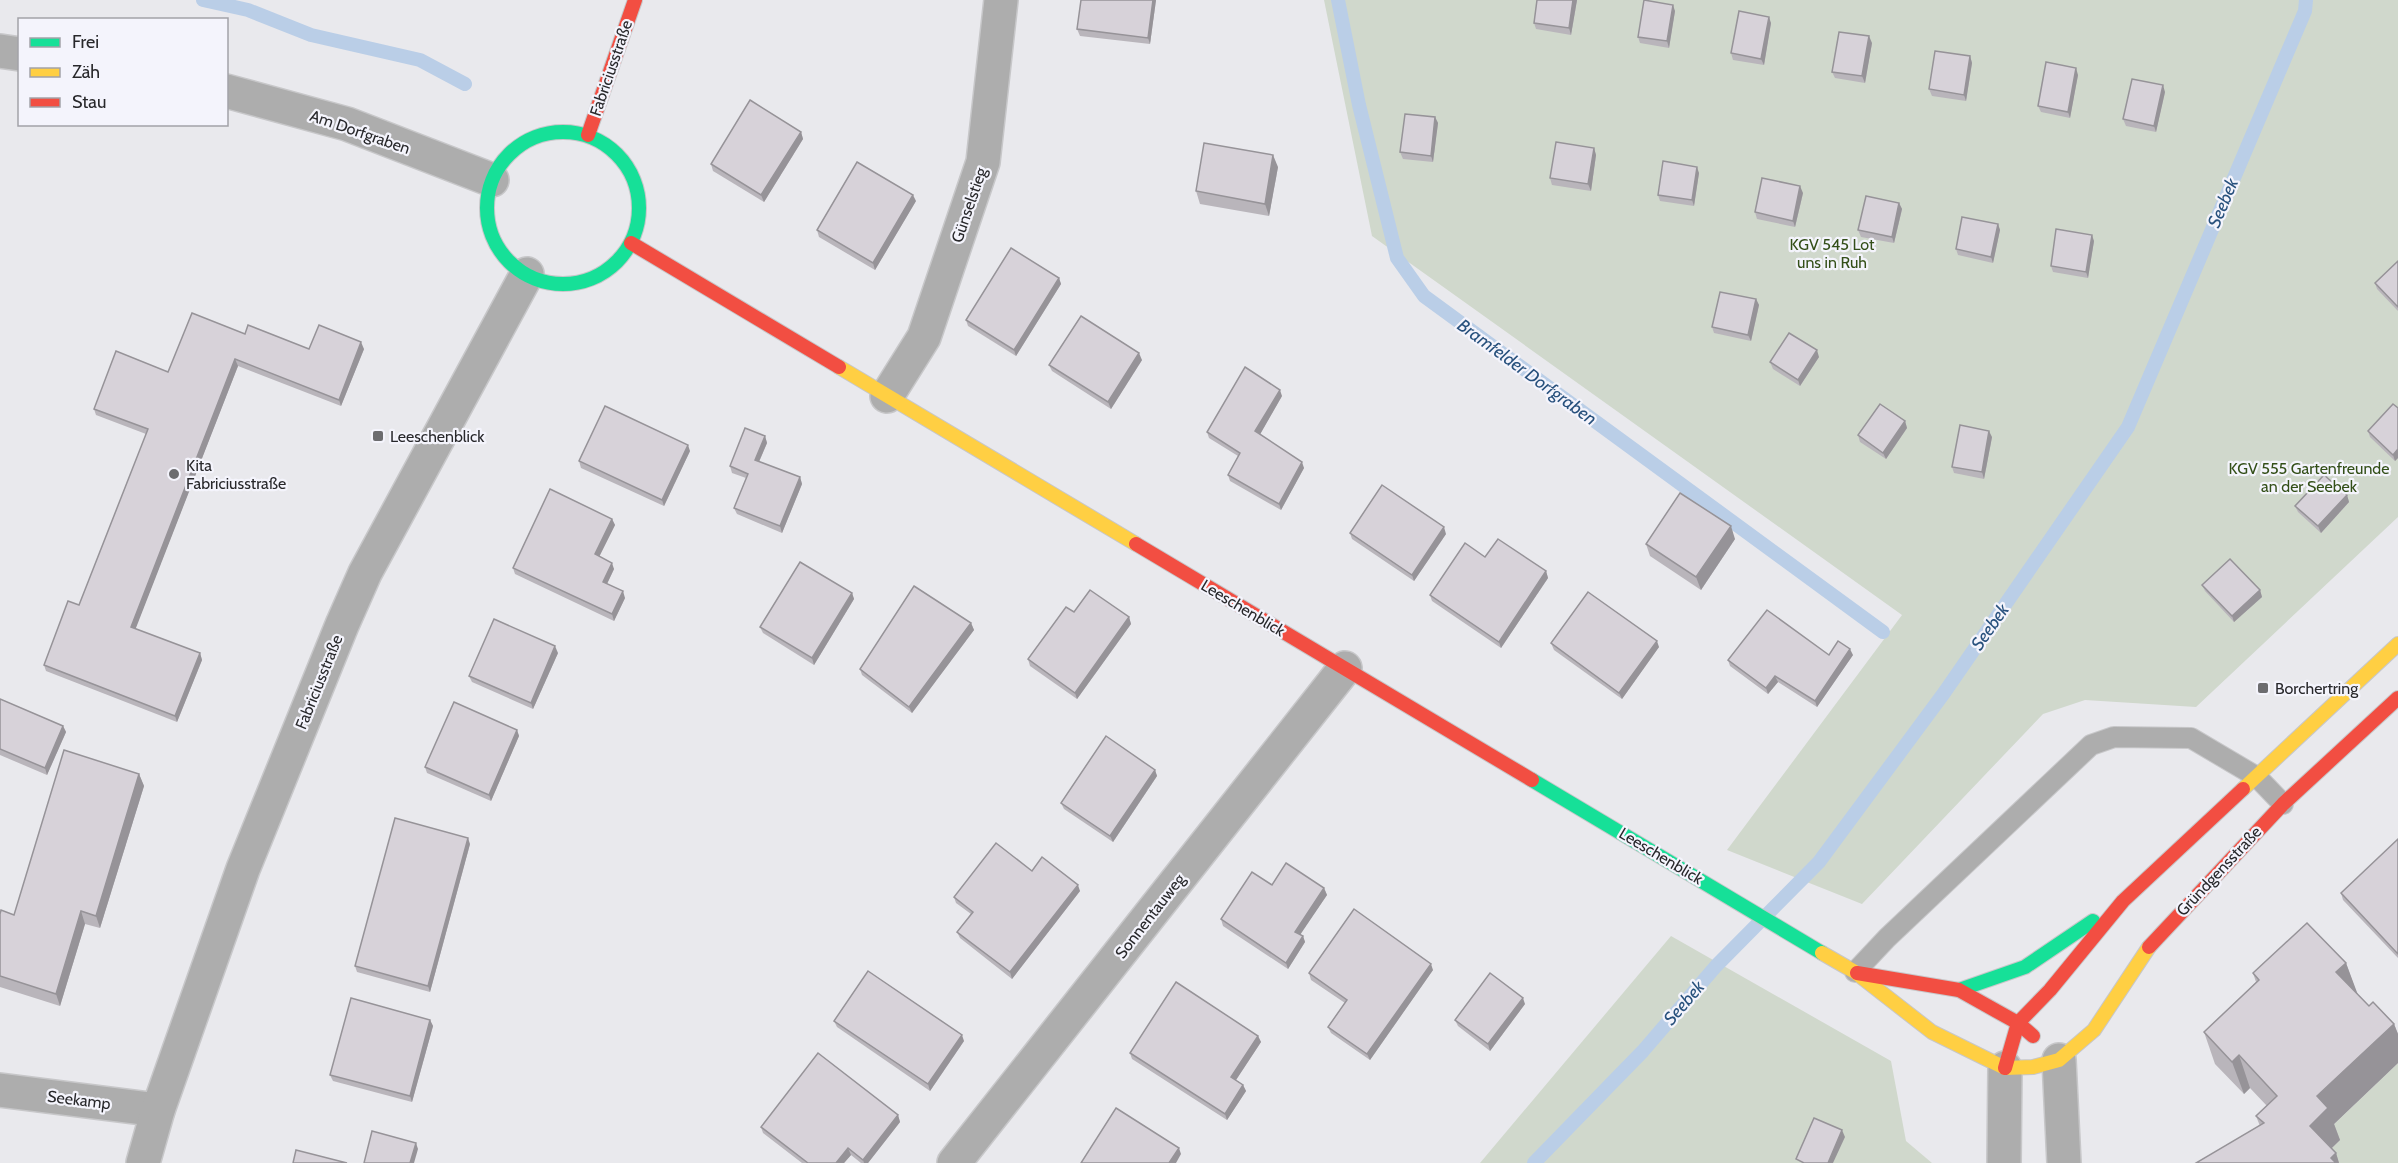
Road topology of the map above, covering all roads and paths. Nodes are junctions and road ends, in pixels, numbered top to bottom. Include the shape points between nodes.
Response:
1 (635, 0) edge
2 (1001, 0) edge
3 (0, 51) edge
4 (18, 54) edge
5 (228, 92) edge
6 (588, 135) junction
7 (492, 180) junction
8 (631, 243) junction
9 (527, 274) junction
10 (887, 396) junction
11 (2398, 644) edge
12 (1345, 669) junction
13 (2398, 698) edge
14 (2257, 777) junction
15 (2283, 804) junction
16 (2123, 901) junction
17 (1855, 972) junction
18 (1959, 990) junction
19 (2018, 1023) junction
20 (2059, 1060) junction
21 (2005, 1068) junction
22 (0, 1090) edge
23 (158, 1110) junction
24 (143, 1163) edge
25 (954, 1163) edge
26 (2004, 1163) edge
27 (2064, 1163) edge

1 - 6 street, Fabriciusstraße
2 - 10 street, Günselstieg via 983,162 924,337
3 - 4 street
5 - 7 street, Am Dorfgraben via 346,124
6 - 7 street via 565,131 542,134 520,145 503,160
6 - 8 street via 624,160 634,180 640,201 639,223
7 - 9 street via 487,206 490,231 502,254
8 - 9 street via 616,263 594,278 570,284
8 - 10 street, Leeschenblick
9 - 23 street, Fabriciusstraße via 365,573 243,869
10 - 12 street, Leeschenblick
11 - 14 street
12 - 17 street, Leeschenblick
12 - 25 street, Sonnentauweg
13 - 15 street, Gründgensstraße
14 - 15 lane
14 - 16 street
14 - 17 lane via 2191,738 2114,737 2091,745
15 - 20 street, Gründgensstraße via 2151,944 2094,1030
16 - 18 street via 2025,967
16 - 19 street
17 - 18 street, Leeschenblick
17 - 21 street, Leeschenblick via 1932,1032
18 - 19 street
19 - 20 street
19 - 21 street
20 - 21 street, Gründgensstraße via 2034,1067
20 - 27 street
21 - 26 street
22 - 23 street, Seekamp
23 - 24 street, Fabriciusstraße

